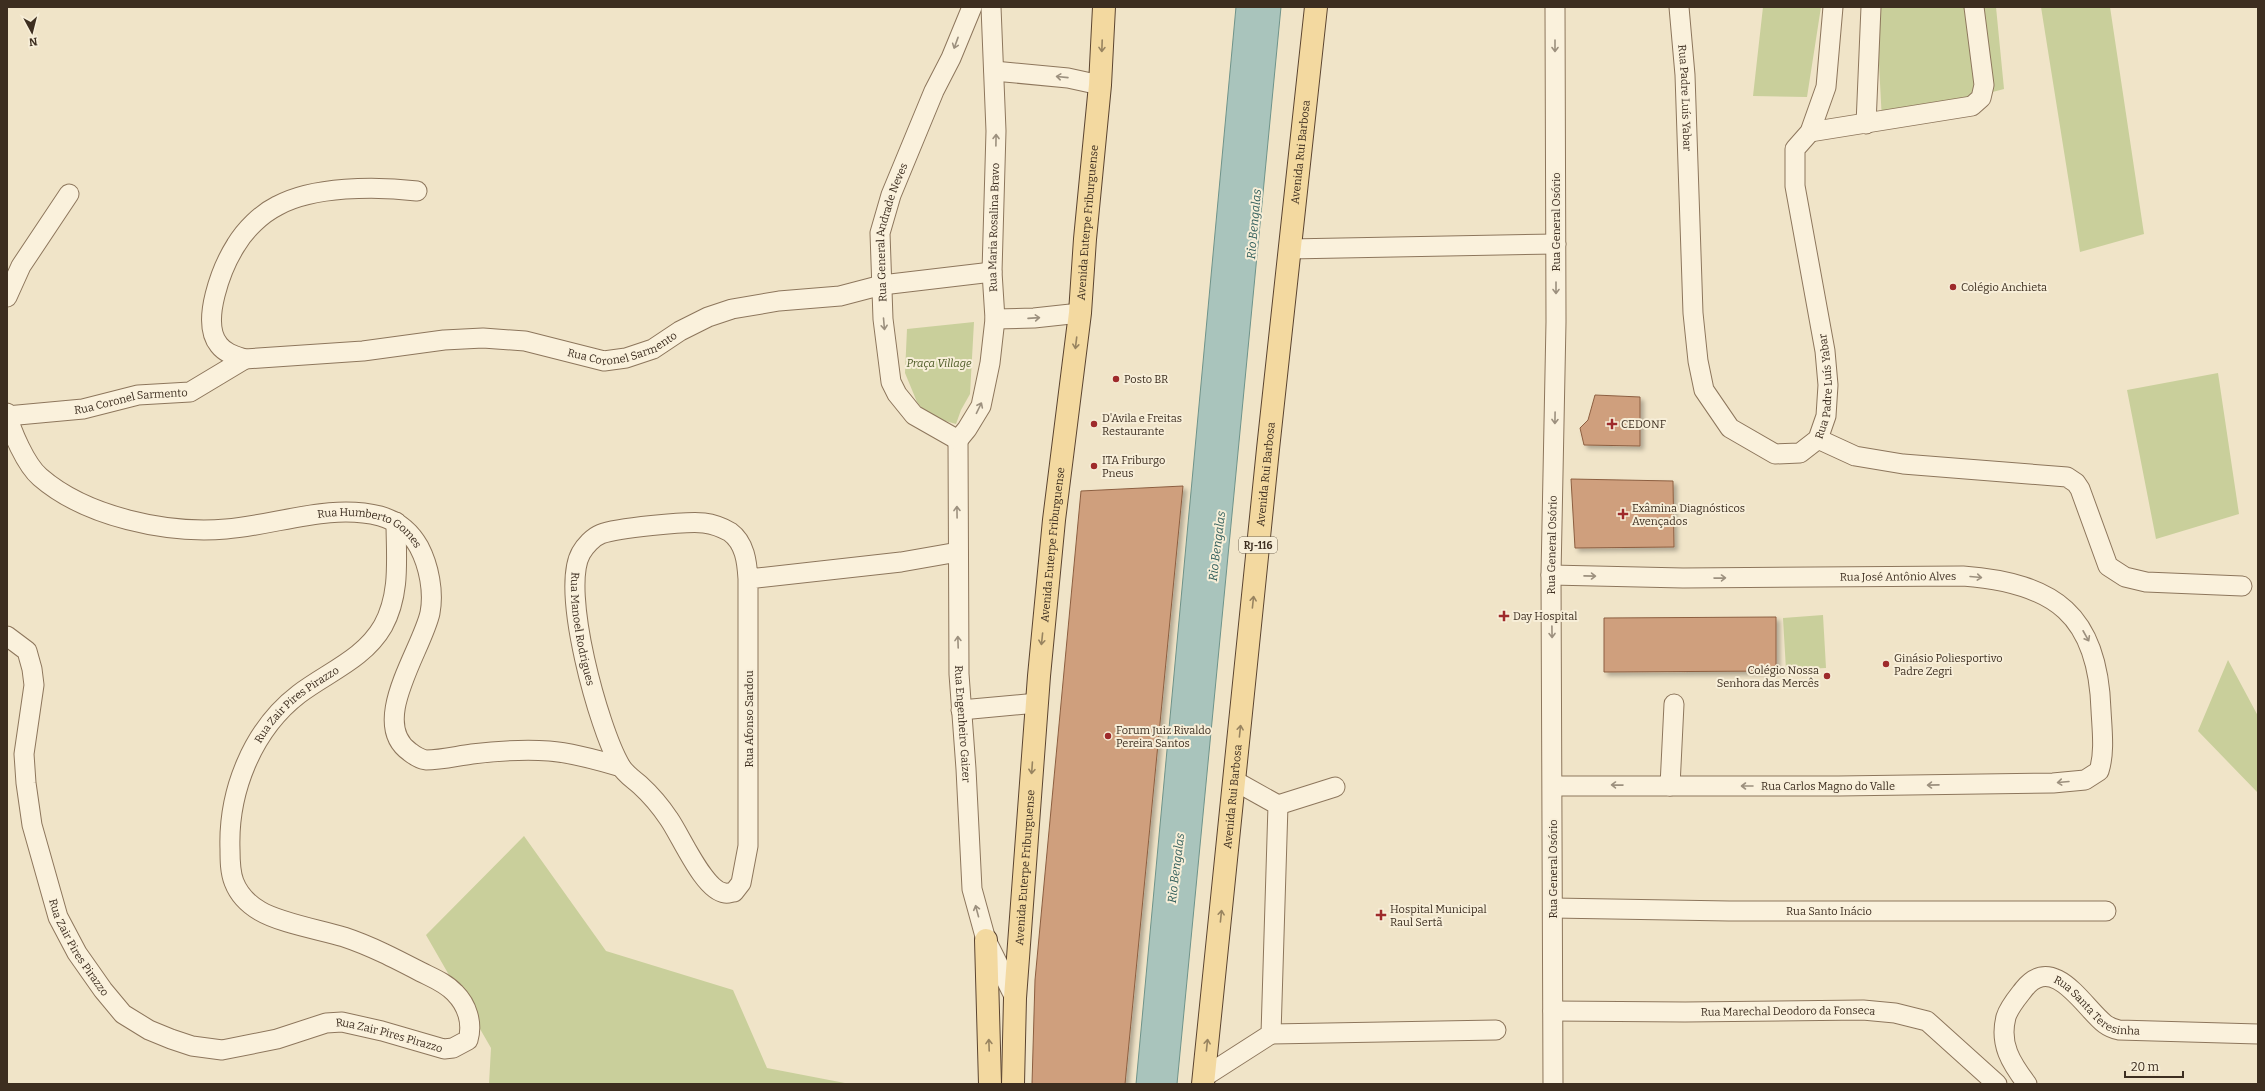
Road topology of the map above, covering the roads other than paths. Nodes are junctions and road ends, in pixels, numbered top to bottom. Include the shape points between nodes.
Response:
1 (972, 7) edge
2 (991, 7) edge
3 (1104, 7) edge
4 (1316, 7) edge
5 (1555, 7) edge
6 (1679, 7) edge
7 (1833, 7) edge
8 (1871, 7) edge
9 (1974, 7) edge
10 (994, 71) junction
11 (1100, 85) junction
12 (1866, 124) junction
13 (1810, 132) junction
14 (417, 191) dead end
15 (69, 194) dead end
16 (1556, 244) junction
17 (1289, 249) junction
18 (992, 272) junction
19 (882, 285) junction
20 (7, 297) edge
21 (1080, 313) junction
22 (995, 319) junction
23 (245, 359) junction
24 (7, 413) edge
25 (7, 416) edge
26 (1818, 439) junction
27 (958, 440) junction
28 (396, 522) junction
29 (958, 552) junction
30 (1552, 575) junction
31 (748, 579) junction
32 (2242, 586) dead end
33 (7, 636) edge
34 (1037, 704) junction
35 (1674, 704) dead end
36 (961, 710) junction
37 (621, 767) junction
38 (2100, 771) joint
39 (1235, 781) junction
40 (1553, 786) junction
41 (1670, 786) junction
42 (1335, 787) dead end
43 (1278, 805) junction
44 (1553, 908) junction
45 (2106, 911) dead end
46 (986, 940) junction
47 (1015, 998) junction
48 (1553, 1011) junction
49 (1496, 1030) dead end
50 (1271, 1034) junction
51 (2258, 1034) edge
52 (1203, 1081) edge
53 (990, 1084) edge
54 (1013, 1084) edge
55 (1553, 1084) edge
56 (1997, 1084) edge
57 (2027, 1084) edge

1 -> 19 street, Rua General Andrade Neves via 891,195 880,234
2 - 10 street, Rua Maria Rosalina Bravo
3 -> 11 main road, Avenida Euterpe Friburguense
4 - 17 main road, Avenida Rui Barbosa / RJ-116
5 -> 16 street, Rua General Osório
6 - 26 street, Rua Padre Luís Yabar via 1685,82 1693,313 1704,390 1730,428 1775,454 1800,453
7 - 13 street, Rua Padre Luís Yabar via 1826,87
8 - 12 street
9 - 12 street via 1984,85 1981,98 1972,106
11 -> 10 street via 1068,78
18 -> 10 street, Rua Maria Rosalina Bravo via 996,131
11 - 21 main road, Avenida Euterpe Friburguense
12 - 13 street
13 - 26 street, Rua Padre Luís Yabar via 1795,149 1795,186 1825,351 1828,385 1826,416
14 - 23 street, Rua Coronel Sarmento via 369,188 311,194 290,200 265,213 236,245 224,268 212,316 213,334 219,345 230,354
15 - 20 street via 21,266
16 - 17 street
16 -> 30 street, Rua General Osório
39 -> 17 main road, Avenida Rui Barbosa / RJ-116
18 - 19 street, Rua Coronel Sarmento
18 - 22 street, Rua Maria Rosalina Bravo
19 - 23 street, Rua Coronel Sarmento via 840,296 779,301 732,309 680,331 654,349 626,358 604,361 525,342 484,338 444,340 363,351
19 -> 27 street, Rua General Andrade Neves via 888,367 897,394 914,415
22 -> 21 street
21 -> 34 main road, Avenida Euterpe Friburguense via 1054,520
27 -> 22 street, Rua Maria Rosalina Bravo via 967,429 983,398
23 - 25 street, Rua Coronel Sarmento via 190,392 138,395 83,409
24 - 25 street, Rua Humberto Gomes
25 - 28 street, Rua Humberto Gomes via 23,452 38,476 61,492 115,516 172,528 198,529 226,529 326,513 358,512
26 - 32 street via 1856,456 1903,464 2067,476 2080,489 2108,566 2125,577 2146,582
29 -> 27 street, Rua Engenheiro Gaizer
28 - 33 street, Rua Zair Pires Pirazzo via 397,577 394,599 388,615 372,641 355,657 298,695 281,710 260,737 245,765 236,795 229,835 230,862 234,881 244,899 261,912 384,952 447,986 462,1002 470,1024 468,1040 454,1048 428,1046 382,1031 342,1022 320,1025 235,1049 208,1049 149,1030 123,1014 77,953 58,917 32,824 26,784 24,754 33,698 32,669 27,651
28 - 37 street, Rua Humberto Gomes via 407,530 423,555 431,588 430,611 424,634 396,700 393,716 395,732 401,746 423,760 508,750 550,751 593,758
29 - 31 street via 901,562
36 -> 29 street, Rua Engenheiro Gaizer via 957,608
30 -> 38 street, Rua José Antônio Alves via 1683,578 1963,576 1997,578 2016,583 2054,601 2075,619 2087,637 2093,652 2101,699
30 -> 40 street, Rua General Osório
31 - 37 street, Rua Manoel Rodrigues via 747,564 739,542 730,533 704,523 669,524 601,534 590,542 581,554 576,567 575,582 583,654 596,706
31 - 37 street, Rua Afonso Sardou via 748,846 741,883 734,892 725,894 707,881 661,808
34 - 36 street
34 -> 47 main road, Avenida Euterpe Friburguense
35 - 41 street
46 -> 36 street, Rua Engenheiro Gaizer via 972,889
38 -> 41 street, Rua Carlos Magno do Valle via 2085,780 2053,783
39 - 43 street
52 -> 39 main road, Avenida Rui Barbosa / RJ-116
41 -> 40 street, Rua Carlos Magno do Valle
40 - 44 street, Rua General Osório
42 - 43 street
43 - 50 street
44 - 45 street, Rua Santo Inácio
44 - 48 street, Rua General Osório
46 - 47 street, Rua Engenheiro Gaizer
53 -> 46 main road
47 - 54 main road, Avenida Euterpe Friburguense
48 - 55 street, Rua General Osório
48 - 56 street, Rua Marechal Deodoro da Fonseca via 1895,1012 1927,1021
49 - 50 street
50 - 52 street
51 - 57 street, Rua Santa Teresinha via 2119,1030 2107,1026 2065,984 2055,978 2042,977 2029,983 2018,996 2007,1012 2003,1028 2008,1057

